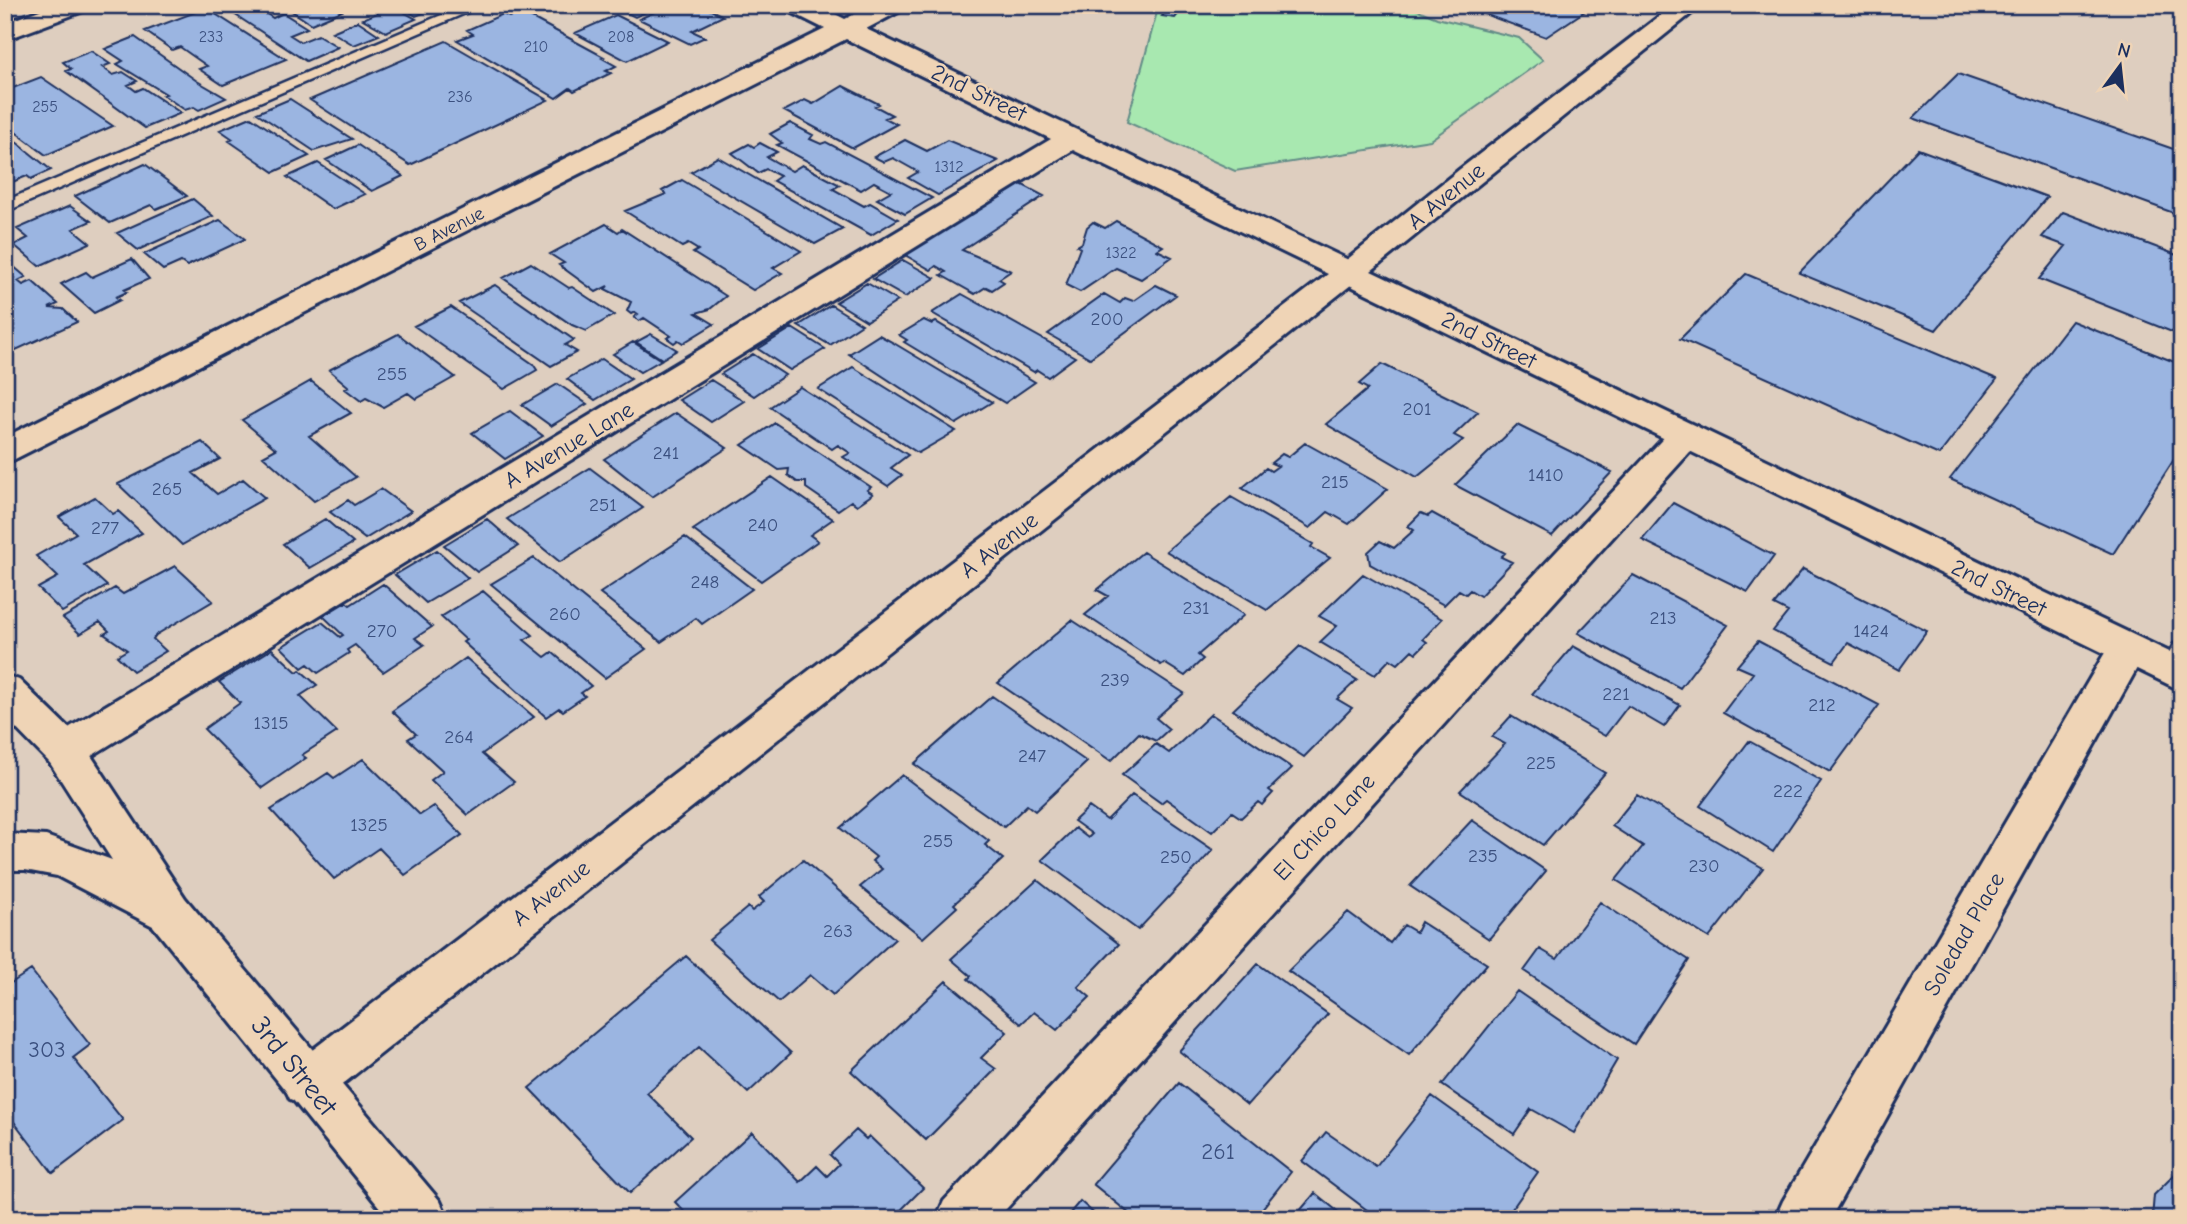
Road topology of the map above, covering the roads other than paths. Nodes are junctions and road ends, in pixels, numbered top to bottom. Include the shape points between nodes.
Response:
1 (77, 5) edge
2 (477, 5) edge
3 (796, 5) edge
4 (893, 5) edge
5 (1690, 5) edge
6 (846, 29) junction
7 (5, 32) edge
8 (1072, 138) junction
9 (5, 207) edge
10 (1350, 273) junction
11 (1686, 435) junction
12 (5, 452) edge
13 (2127, 650) junction
14 (2178, 665) edge
15 (5, 691) edge
16 (65, 751) junction
17 (5, 852) edge
18 (169, 912) junction
19 (307, 1083) junction
20 (422, 1219) edge
21 (962, 1219) edge
22 (1801, 1219) edge

1 - 7 street
2 - 9 lane
3 - 6 street, 2nd Street
4 - 6 street, B Avenue
5 - 10 street, A Avenue
6 - 8 street, 2nd Street
6 - 12 street, B Avenue
8 - 10 street, 2nd Street
8 - 16 street, A Avenue Lane
10 - 11 street, 2nd Street
10 - 19 street, A Avenue
11 - 13 street, 2nd Street
11 - 21 street, El Chico Lane
13 - 14 street, 2nd Street
13 - 22 street, Soledad Place
15 - 16 street, 3rd Street
16 - 18 street, 3rd Street
17 - 18 street, 3rd Street via 49,856 85,869
18 - 19 street, 3rd Street
19 - 20 street, 3rd Street

